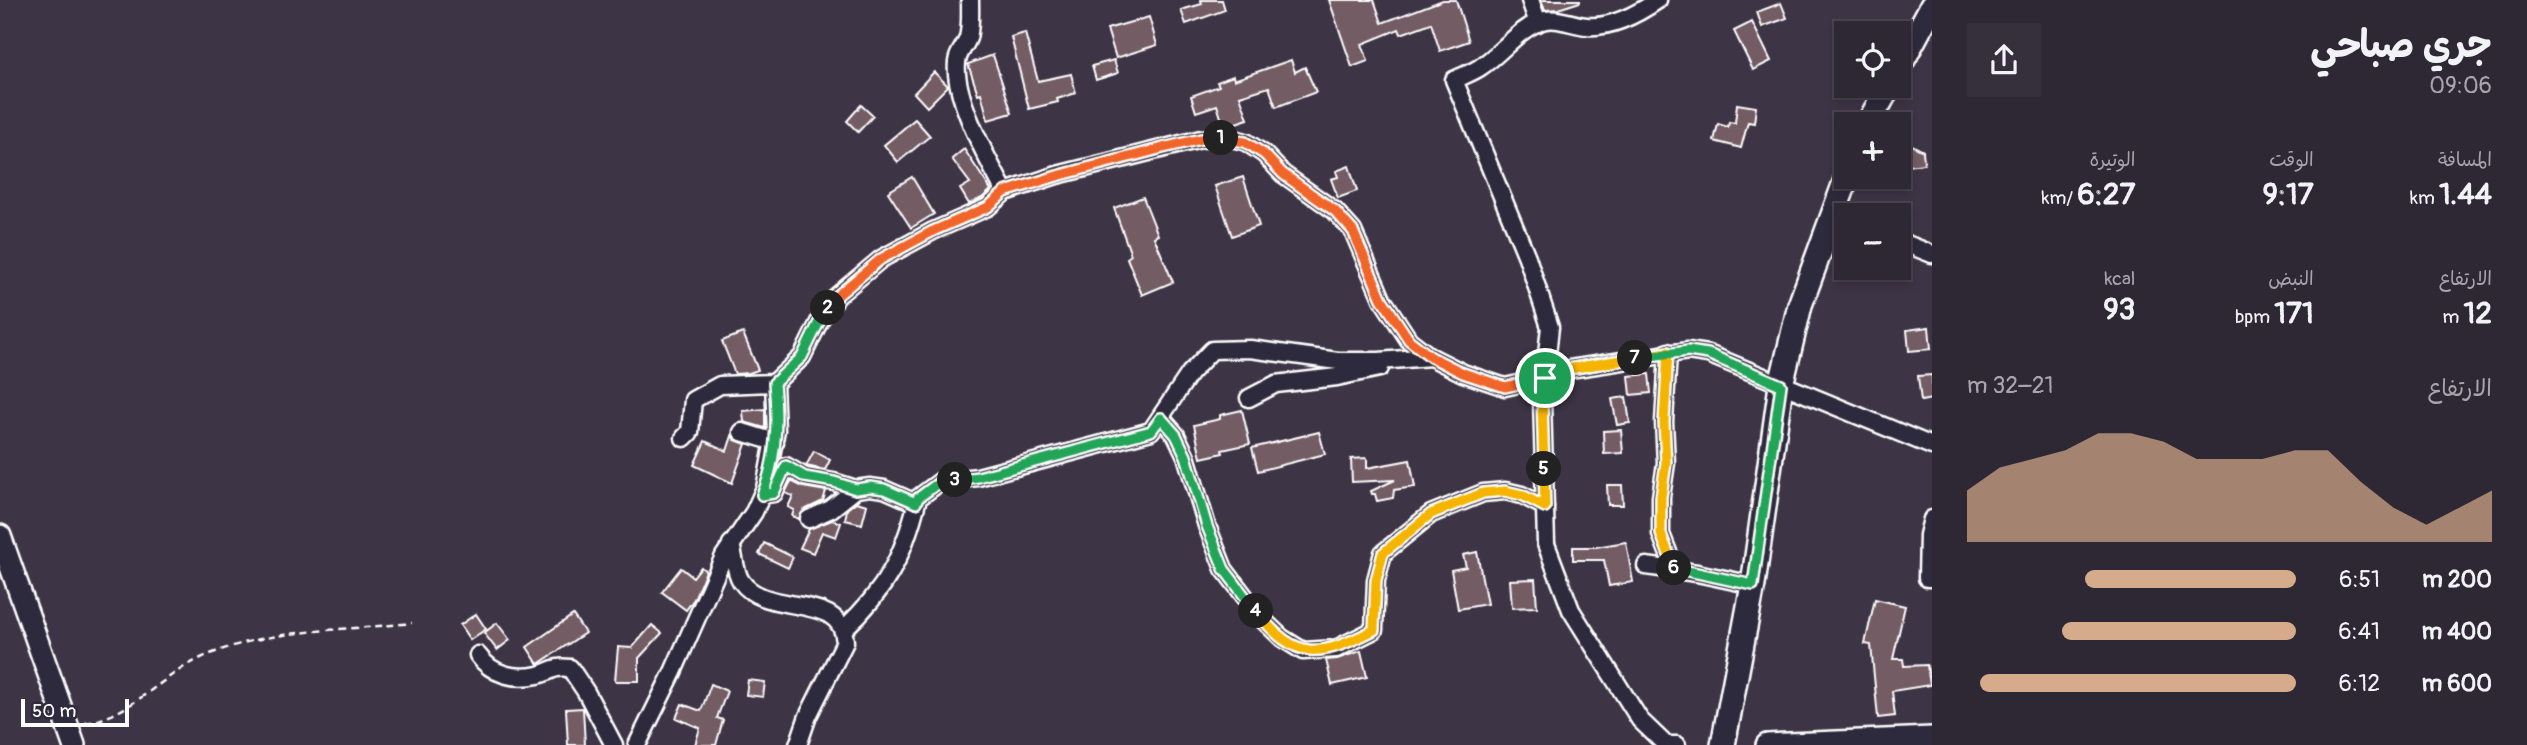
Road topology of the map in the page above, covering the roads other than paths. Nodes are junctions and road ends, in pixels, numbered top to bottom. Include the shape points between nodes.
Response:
1 (970, 0) edge
2 (1530, 0) edge
3 (1658, 0) edge
4 (1932, 6) edge
5 (1538, 23) junction
6 (1911, 45) edge
7 (1005, 192) junction
8 (1834, 228) edge
9 (1911, 246) edge
10 (1932, 254) edge
11 (1668, 352) junction
12 (1431, 357) junction
13 (1545, 378) junction
14 (774, 383) junction
15 (1781, 385) junction
16 (1248, 398) dead end
17 (1161, 418) junction
18 (742, 432) dead end
19 (684, 438) dead end
20 (775, 442) junction
21 (1932, 446) edge
22 (856, 489) junction
23 (762, 495) junction
24 (916, 503) junction
25 (1545, 507) junction
26 (809, 519) dead end
27 (1932, 519) edge
28 (0, 536) edge
29 (731, 544) junction
30 (1646, 566) dead end
31 (1675, 570) junction
32 (1930, 583) edge
33 (1753, 585) junction
34 (844, 629) junction
35 (478, 655) dead end
36 (71, 735) edge
37 (1932, 738) edge
38 (614, 745) edge
39 (637, 745) edge
40 (798, 745) edge
41 (1677, 745) edge
42 (1723, 745) edge
43 (1767, 745) edge

1 - 7 street via 969,34 958,54 958,81 978,141
2 - 5 street
3 - 5 street via 1599,26 1552,19
4 - 6 main road
5 - 13 street via 1480,68 1454,80 1550,327
7 - 12 street via 1201,139 1228,137 1245,142 1335,211 1353,231 1382,299 1409,340
7 - 14 street via 988,207 881,259 838,295 802,357
8 - 15 main road via 1800,305
9 - 10 street
11 - 13 street via 1563,370
11 - 15 street via 1708,354
11 - 31 street via 1661,534
12 - 13 street via 1505,387
12 - 16 street via 1337,377 1276,384
12 - 17 street via 1338,361 1250,349 1212,350 1190,373
13 - 25 street
14 - 19 street via 720,385 701,393 693,400 690,432
14 - 20 street
15 - 21 street
15 - 33 main road
17 - 24 street via 1151,431 978,477 941,481
17 - 25 street via 1186,456 1224,569 1261,618 1303,651 1336,649 1374,630 1376,580 1383,553 1431,514 1483,493 1505,491
18 - 20 street
20 - 23 street
22 - 23 street via 805,477 786,466 774,493
22 - 24 street via 884,489
22 - 26 street
23 - 29 street
24 - 34 street via 893,570 868,607
25 - 41 street via 1546,544 1571,610 1640,720 1666,745
27 - 32 street
28 - 36 street
29 - 34 street via 740,580 749,588 778,602 816,607 832,615
29 - 39 street
30 - 31 street
31 - 33 street
33 - 42 main road
34 - 40 street via 845,642
35 - 38 street via 503,676 540,675 556,666 570,668
37 - 43 street

